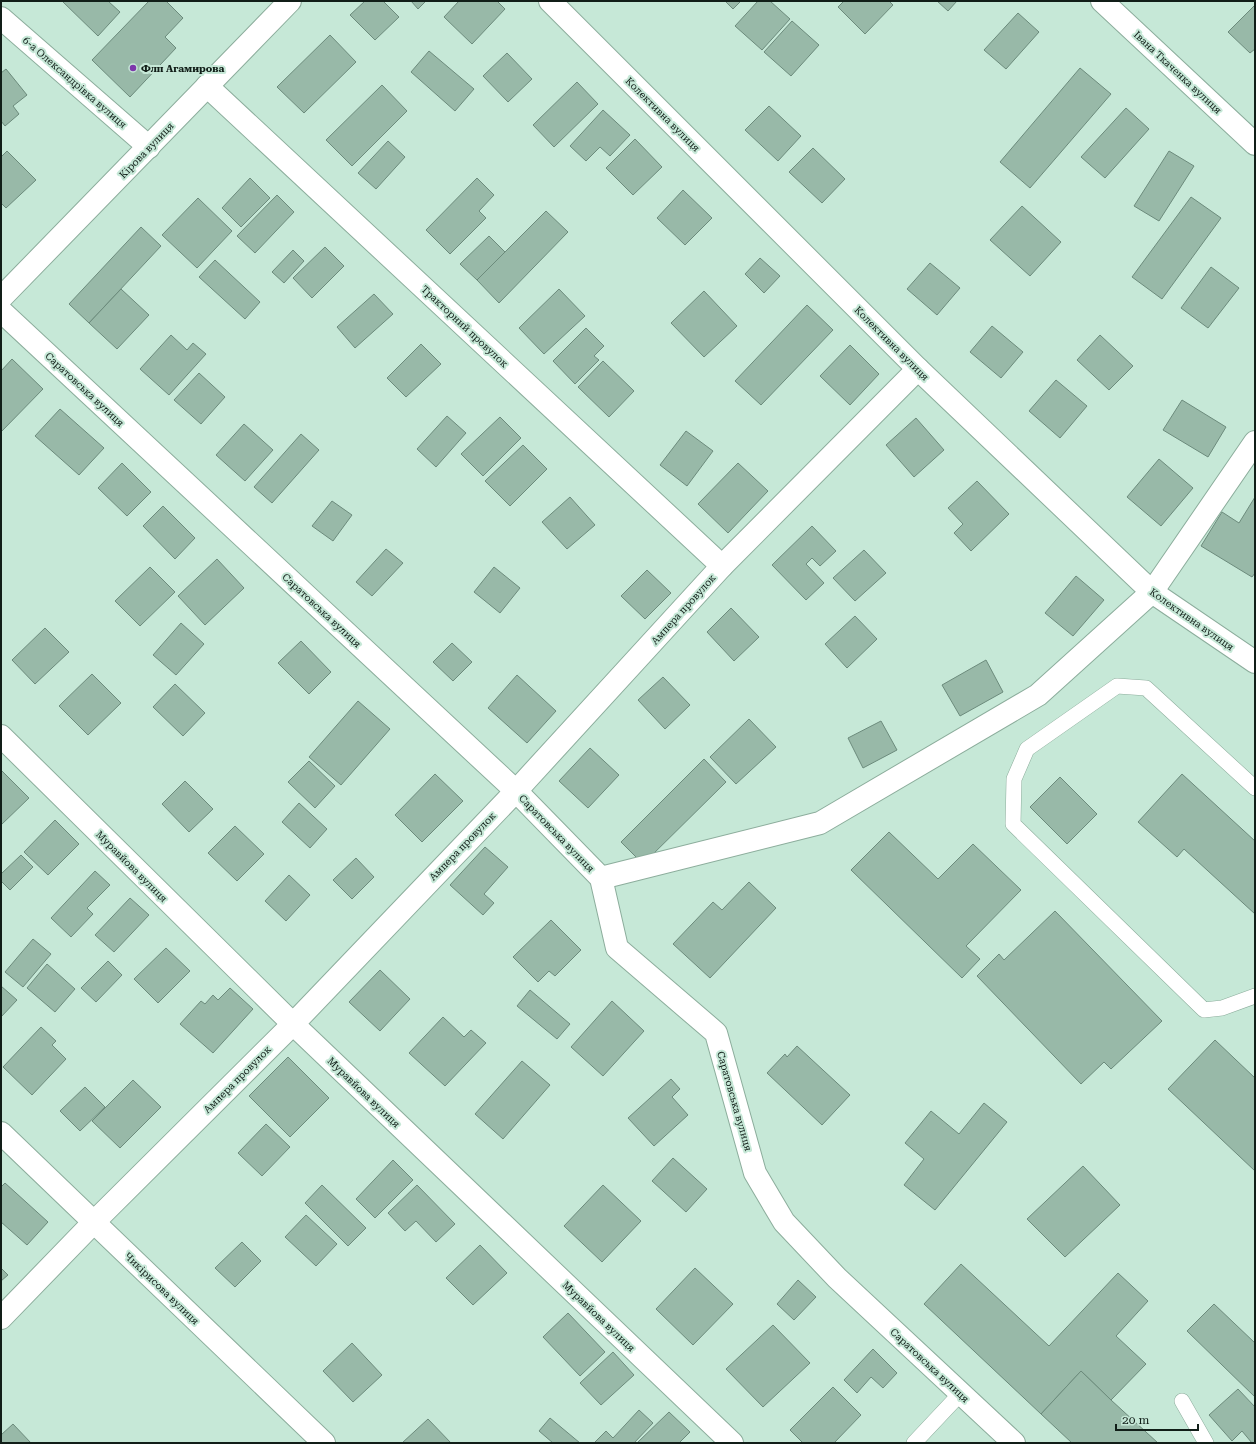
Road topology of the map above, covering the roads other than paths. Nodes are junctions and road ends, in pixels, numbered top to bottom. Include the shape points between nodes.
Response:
1 (290, 1) edge
2 (550, 1) edge
3 (1102, 1) edge
4 (1, 18) edge
5 (207, 86) junction
6 (1255, 144) edge
7 (149, 146) junction
8 (1, 298) edge
9 (1, 311) edge
10 (918, 369) junction
11 (1255, 442) edge
12 (722, 566) junction
13 (1152, 592) junction
14 (1255, 662) edge
15 (1, 736) edge
16 (1255, 788) edge
17 (516, 791) junction
18 (601, 878) junction
19 (1255, 996) edge
20 (293, 1024) junction
21 (1, 1133) edge
22 (94, 1222) junction
23 (1, 1318) edge
24 (961, 1393) junction
25 (1182, 1401) dead end
26 (324, 1443) edge
27 (732, 1443) edge
28 (914, 1443) edge
29 (1014, 1443) edge
30 (1206, 1443) edge

1 - 5 street, Кірова вулиця
2 - 10 street, Колективна вулиця
3 - 6 street, Івана Ткаченка вулиця
4 - 7 street, 6-а Олександрівка вулиця
5 - 7 street, Кірова вулиця
5 - 12 street, Тракторний провулок
7 - 8 street, Кірова вулиця
9 - 17 street, Саратовська вулиця
10 - 12 street, Ампера провулок
10 - 13 street, Колективна вулиця
11 - 13 street
12 - 17 street, Ампера провулок
13 - 14 street, Колективна вулиця
13 - 18 street via 1038,695 820,823
15 - 20 street, Муравйова вулиця
16 - 19 lane via 1146,688 1116,686 1028,749 1014,780 1013,824 1204,1010 1222,1008
17 - 18 street, Саратовська вулиця
17 - 20 street, Ампера провулок
18 - 24 street, Саратовська вулиця via 617,948 716,1033 755,1173 784,1222 837,1278
20 - 22 street, Ампера провулок
20 - 27 street, Муравйова вулиця
21 - 22 street, Чикірисова вулиця
22 - 23 street, Ампера провулок
22 - 26 street, Чикірисова вулиця
24 - 28 lane
24 - 29 street, Саратовська вулиця
25 - 30 lane

